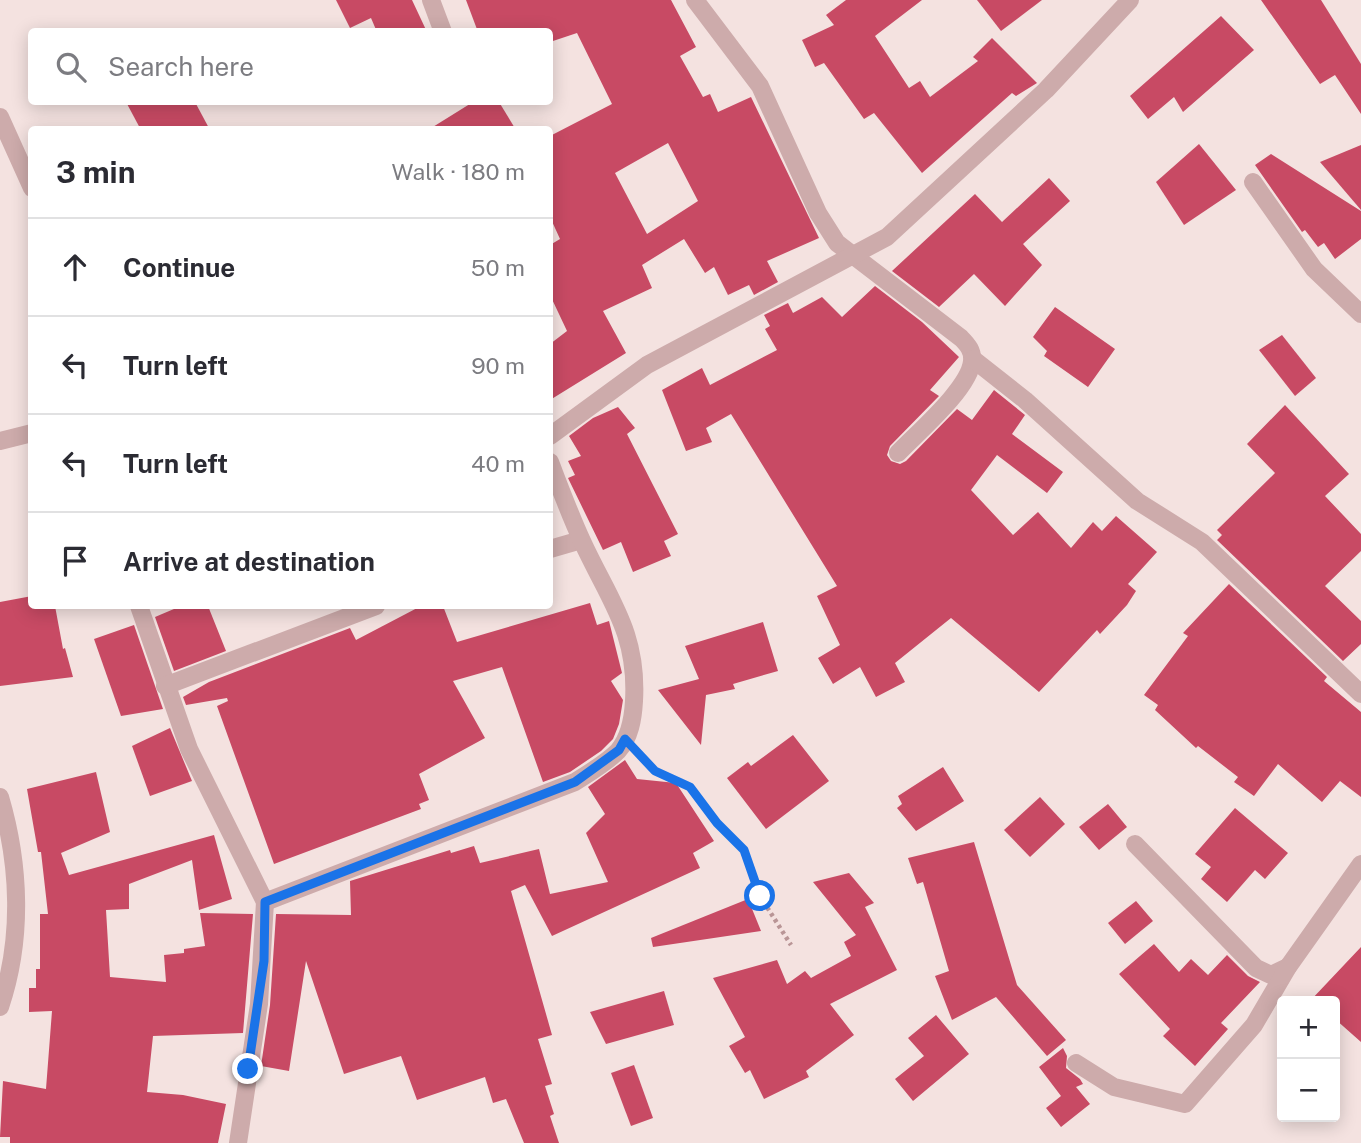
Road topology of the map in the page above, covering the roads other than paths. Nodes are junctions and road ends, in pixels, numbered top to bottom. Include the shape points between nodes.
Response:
1 (431, 0) edge
2 (695, 0) edge
3 (1130, 0) edge
4 (442, 28) edge
5 (0, 117) edge
6 (28, 179) edge
7 (1252, 182) dead end
8 (851, 256) junction
9 (1361, 314) edge
10 (973, 359) junction
11 (28, 434) edge
12 (553, 434) edge
13 (0, 441) edge
14 (898, 453) dead end
15 (553, 469) edge
16 (582, 540) junction
17 (553, 549) edge
18 (140, 609) edge
19 (368, 609) edge
20 (165, 686) junction
21 (1361, 694) edge
22 (0, 797) edge
23 (1135, 844) dead end
24 (1361, 864) edge
25 (265, 902) junction
26 (1288, 967) junction
27 (0, 1007) edge
28 (1076, 1063) dead end
29 (238, 1143) edge

1 - 4 street
2 - 8 street via 760,86 818,213
3 - 8 street via 1046,90 887,237
5 - 6 street
7 - 9 street via 1314,269
8 - 10 street via 961,338
8 - 12 street via 647,365
10 - 14 street via 967,379
10 - 21 street via 1138,501 1202,542
11 - 13 street
15 - 16 street
16 - 17 street
16 - 25 street via 632,646 634,710 631,729 619,750 575,782
18 - 20 street
19 - 20 street
20 - 25 street via 189,749
22 - 27 street via 18,887
23 - 26 street via 1256,968 1271,975
24 - 26 street
25 - 29 street via 259,1004
26 - 28 street via 1254,1025 1185,1104 1114,1087

